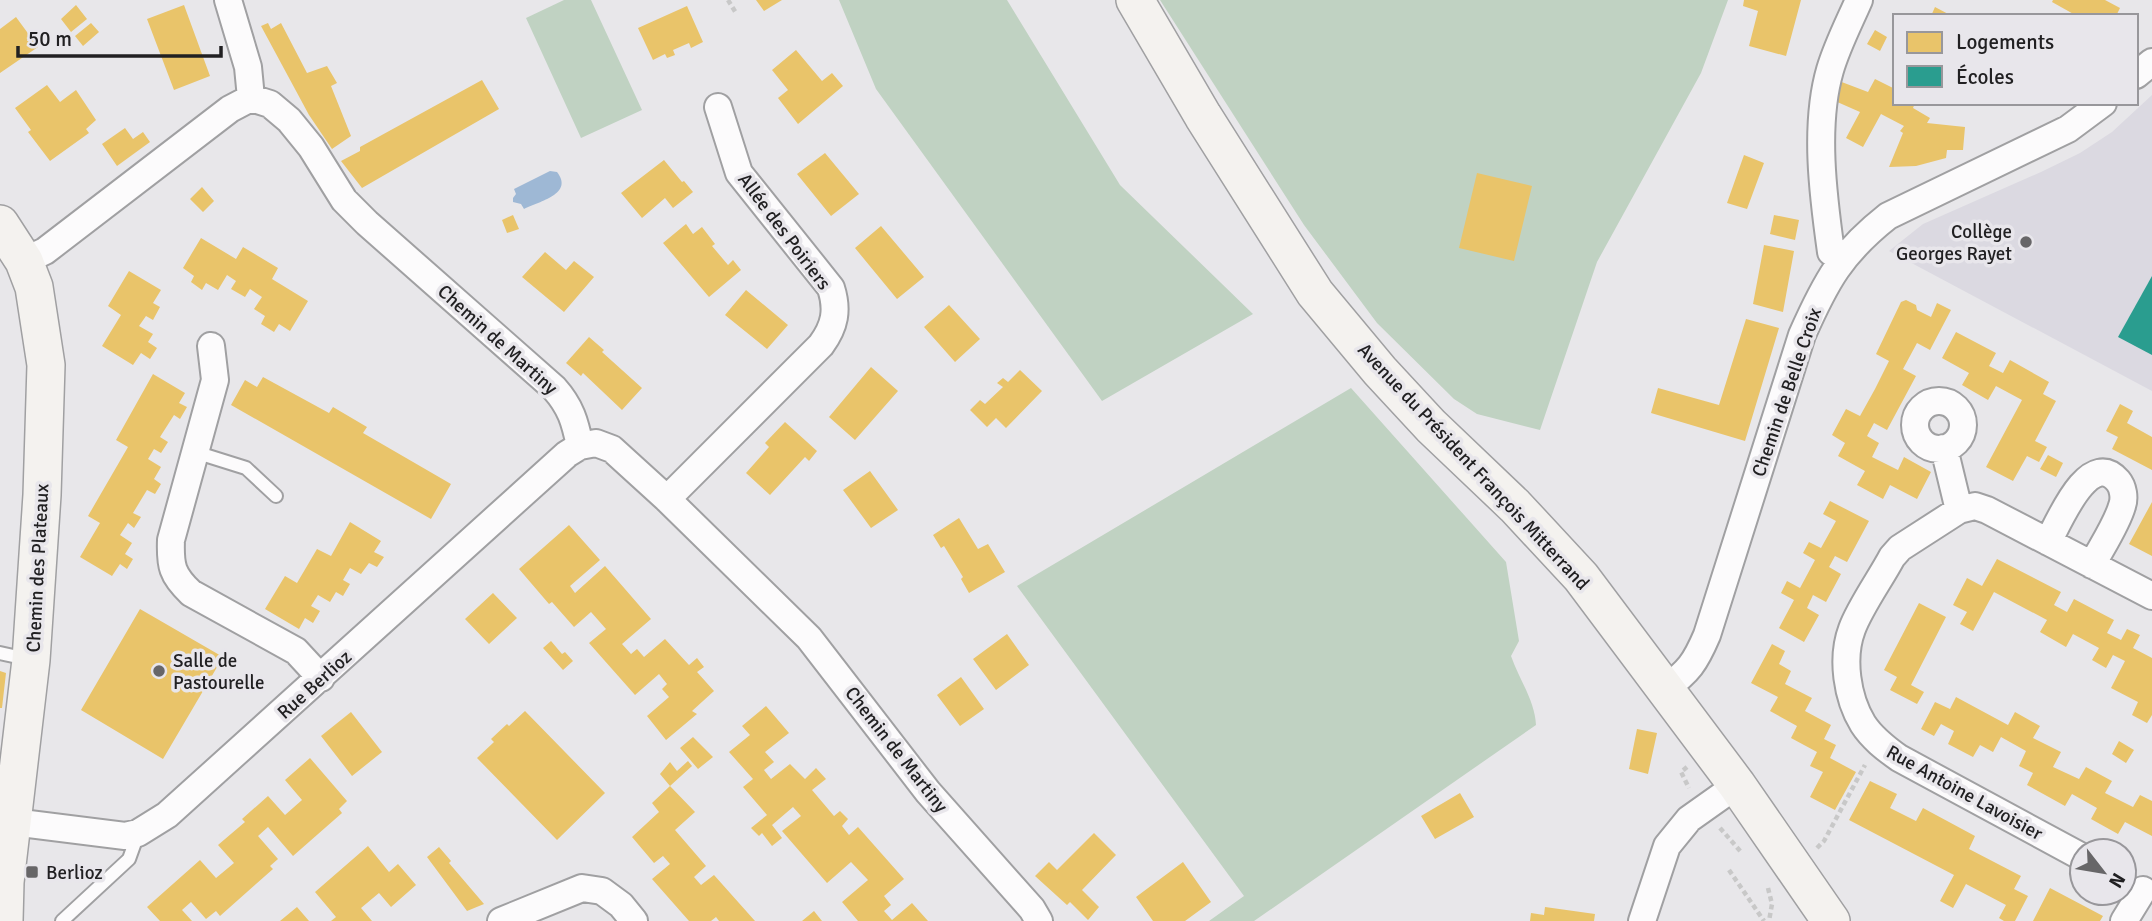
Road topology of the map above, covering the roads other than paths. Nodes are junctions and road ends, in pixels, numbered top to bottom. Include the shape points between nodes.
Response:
1 (228, 0) edge
2 (1135, 0) edge
3 (1859, 0) edge
4 (2152, 62) edge
5 (2138, 73) edge
6 (251, 98) junction
7 (2101, 105) edge
8 (719, 107) dead end
9 (0, 224) edge
10 (1842, 260) junction
11 (24, 261) junction
12 (211, 346) dead end
13 (580, 446) junction
14 (1944, 448) dead end
15 (195, 452) junction
16 (276, 496) dead end
17 (667, 499) junction
18 (1959, 510) junction
19 (2048, 542) junction
20 (2092, 565) junction
21 (2152, 596) edge
22 (16, 657) edge
23 (321, 678) junction
24 (1665, 689) junction
25 (1737, 785) junction
26 (13, 822) junction
27 (138, 833) junction
28 (2068, 849) edge
29 (2140, 887) edge
30 (1036, 915) edge
31 (4, 921) edge
32 (62, 921) edge
33 (501, 921) edge
34 (634, 921) edge
35 (1642, 921) edge
36 (1831, 921) edge
37 (2124, 921) edge

1 - 6 street via 248,67
2 - 24 street, Avenue du Président François Mitterrand via 1315,293 1380,372 1581,577
3 - 10 street via 1830,69 1824,96 1824,202 1831,252
4 - 5 street
6 - 11 street via 230,109 45,251
6 - 13 street, Chemin de Martiny via 270,104 289,120 344,200 554,388 566,402
7 - 10 street, Chemin de Belle Croix via 2068,129 1888,216
8 - 17 street, Allée des Poiriers via 739,173 831,288 836,303 830,333 821,345
9 - 11 street, Chemin des Plateaux
10 - 24 street, Chemin de Belle Croix via 1802,335 1707,635 1686,673
11 - 22 street, Chemin des Plateaux via 34,287 46,365 42,495
12 - 15 street via 215,380
13 - 17 street, Chemin de Martiny via 596,443 611,449
13 - 23 street, Rue Berlioz
14 - 18 street
15 - 16 lane via 246,468
15 - 23 street via 171,540 170,562 178,580 191,593 296,651
17 - 30 street, Chemin de Martiny via 809,638 928,792
18 - 19 street via 1975,506 1987,510
18 - 28 street, Rue Antoine Lavoisier via 1900,548 1852,628 1845,662 1856,709 1880,744 1899,758
19 - 20 street
19 - 20 street via 2085,479 2096,473 2109,474 2124,493 2123,506
20 - 21 street
22 - 26 street, Chemin des Plateaux
23 - 27 street, Rue Berlioz via 167,815
24 - 25 street, Avenue du Président François Mitterrand
25 - 35 street via 1689,819 1667,846
25 - 36 street, Avenue du Président François Mitterrand
26 - 27 street via 125,836
26 - 31 street, Chemin des Plateaux
27 - 32 lane via 129,859
29 - 37 street
33 - 34 street via 582,888 602,891

